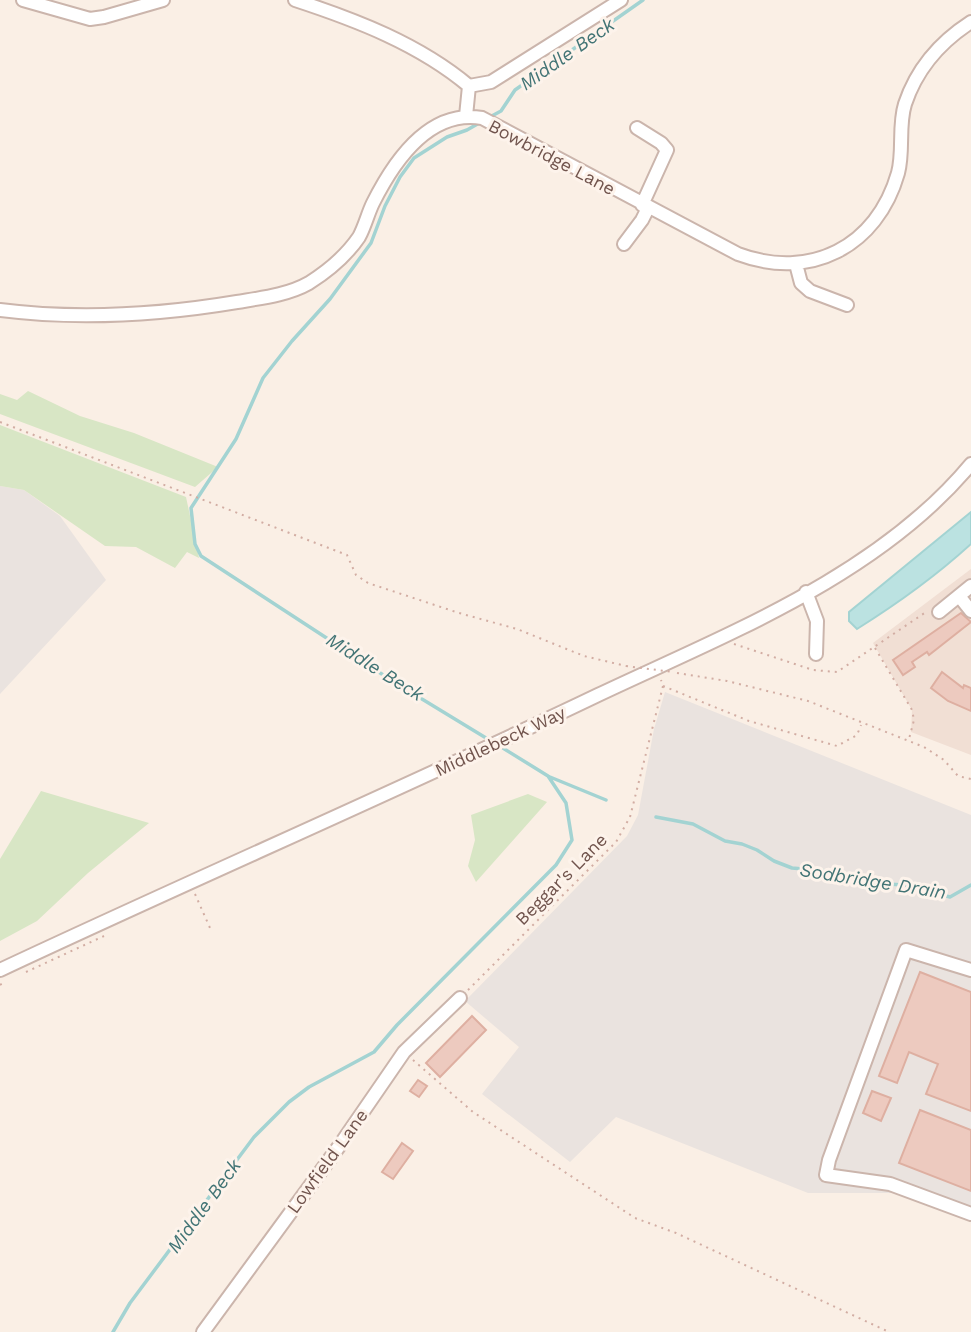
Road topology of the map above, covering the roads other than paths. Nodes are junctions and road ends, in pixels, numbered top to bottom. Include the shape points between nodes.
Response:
1 (23, 0) edge
2 (163, 0) edge
3 (295, 0) edge
4 (621, 0) edge
5 (971, 22) edge
6 (468, 86) junction
7 (466, 116) junction
8 (637, 128) dead end
9 (645, 206) junction
10 (624, 244) dead end
11 (796, 264) junction
12 (847, 305) dead end
13 (0, 310) edge
14 (971, 464) edge
15 (971, 586) edge
16 (806, 592) junction
17 (959, 596) junction
18 (971, 611) edge
19 (933, 612) road end
20 (816, 654) dead end
21 (0, 970) edge
22 (971, 970) edge
23 (460, 998) road end
24 (971, 1214) edge
25 (203, 1332) edge

1 - 2 street via 90,19
3 - 6 street via 416,50
4 - 6 street via 491,82
5 - 11 street, Bowbridge Lane via 934,50 918,75 905,105 899,170 886,205 872,225 854,242
6 - 7 street
7 - 9 street, Bowbridge Lane via 482,118
7 - 13 street, Bowbridge Lane via 433,127 411,146 389,173 347,253 306,285 222,305 110,316
8 - 9 street via 667,150
9 - 10 street via 642,220
9 - 11 street, Bowbridge Lane via 738,254 759,262
11 - 12 street via 801,283 810,291
14 - 16 street, Middlebeck Way via 893,537 857,564
15 - 17 street
16 - 20 street via 817,621
16 - 21 street, Middlebeck Way via 507,739
17 - 18 street
17 - 19 street
22 - 24 street via 906,950 826,1175 890,1184
23 - 25 street, Lowfield Lane via 404,1052

